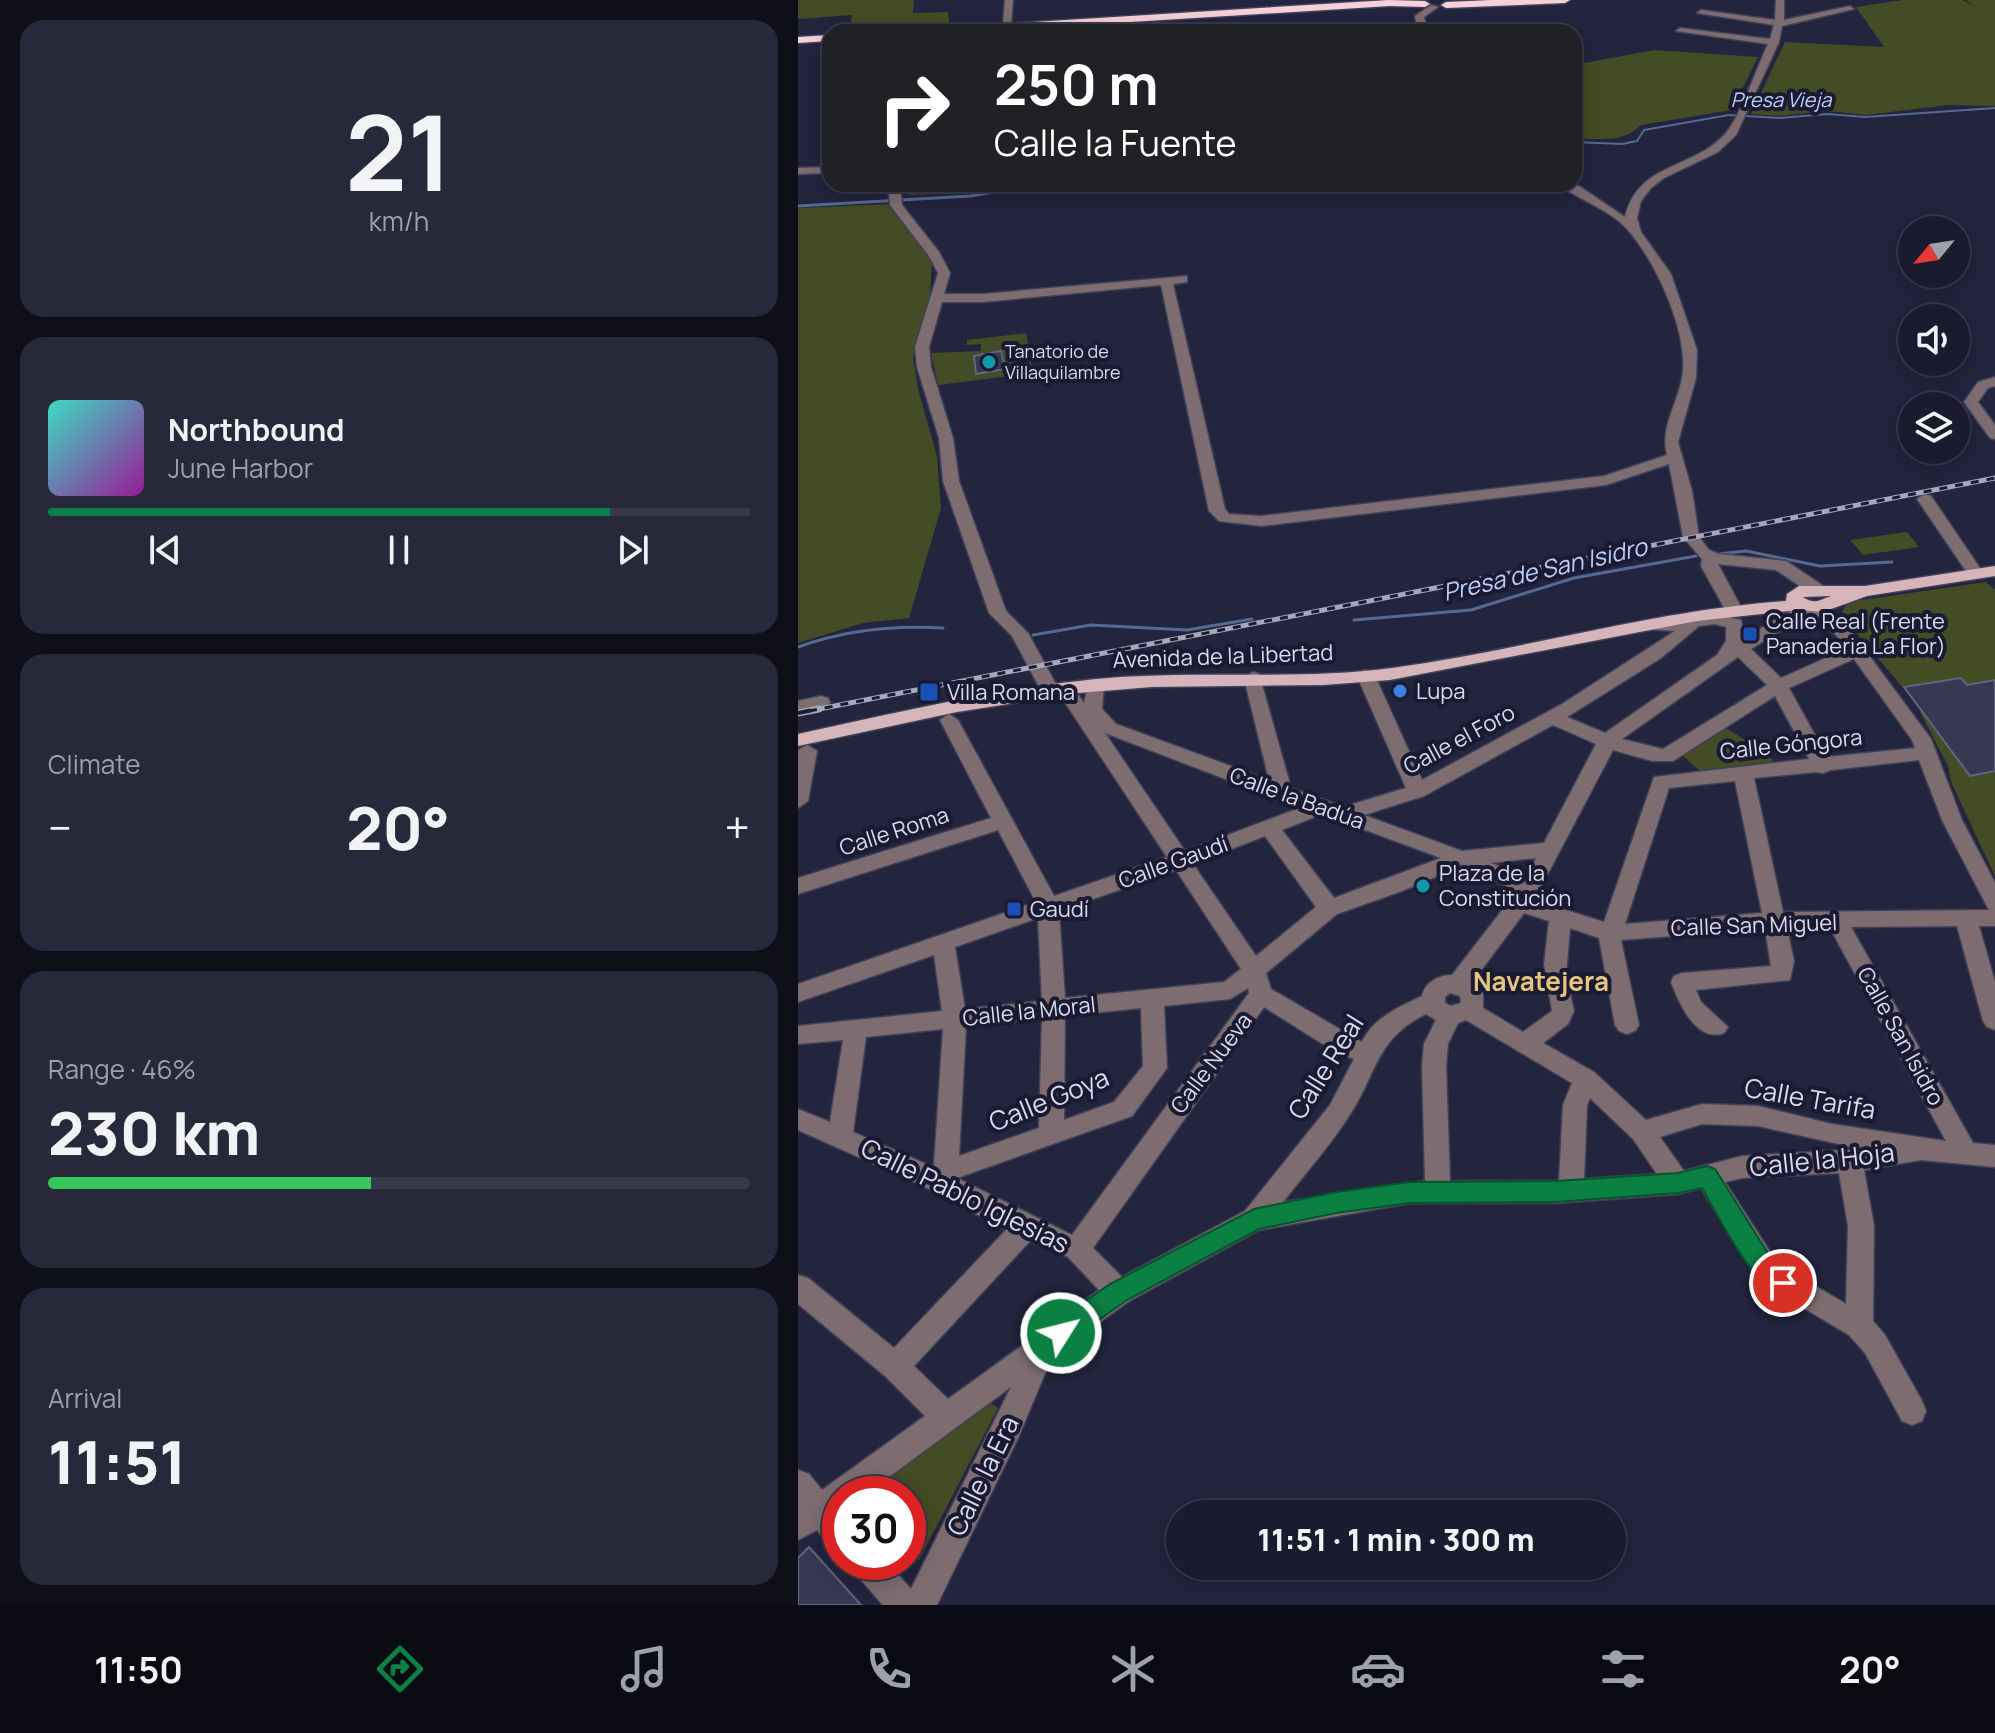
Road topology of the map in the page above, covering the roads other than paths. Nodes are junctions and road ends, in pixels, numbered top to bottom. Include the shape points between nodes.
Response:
1 (1009, 0) edge
2 (1565, 0) edge
3 (1699, 0) edge
4 (1780, 0) edge
5 (1436, 3) edge
6 (1850, 9) dead end
7 (1701, 13) junction
8 (1010, 24) edge
9 (1071, 24) edge
10 (1421, 24) edge
11 (1778, 24) junction
12 (822, 38) edge
13 (798, 40) edge
14 (1774, 42) junction
15 (822, 170) edge
16 (798, 171) edge
17 (895, 192) edge
18 (1581, 192) edge
19 (1632, 227) junction
20 (936, 298) junction
21 (1995, 381) edge
22 (1995, 435) edge
23 (1675, 457) junction
24 (1925, 499) dead end
25 (1711, 557) junction
26 (1990, 573) edge
27 (1812, 599) junction
28 (1739, 609) junction
29 (1702, 619) junction
30 (1857, 651) junction
31 (1732, 654) junction
32 (1366, 676) junction
33 (1253, 678) junction
34 (1095, 685) junction
35 (1779, 686) junction
36 (1057, 689) junction
37 (821, 702) dead end
38 (798, 707) edge
39 (1551, 717) junction
40 (949, 720) dead end
41 (1087, 720) junction
42 (1109, 728) junction
43 (1134, 737) junction
44 (1608, 740) junction
45 (802, 746) edge
46 (1105, 748) junction
47 (1927, 753) junction
48 (1823, 767) junction
49 (1743, 774) junction
50 (1417, 791) junction
51 (1282, 793) junction
52 (798, 801) edge
53 (1321, 807) junction
54 (1342, 814) junction
55 (1004, 821) junction
56 (1269, 827) junction
57 (1549, 850) junction
58 (1461, 858) junction
59 (1179, 861) junction
60 (798, 886) edge
61 (1525, 896) junction
62 (1995, 904) edge
63 (1048, 905) junction
64 (1329, 908) junction
65 (1561, 917) junction
66 (1995, 918) edge
67 (1774, 920) junction
68 (1966, 920) junction
69 (1837, 921) junction
70 (1611, 933) junction
71 (943, 942) junction
72 (1257, 982) junction
73 (1460, 985) junction
74 (798, 993) edge
75 (1152, 997) junction
76 (1054, 1008) junction
77 (1450, 1009) junction
78 (955, 1020) junction
79 (1995, 1021) edge
80 (1627, 1025) dead end
81 (1716, 1027) dead end
82 (856, 1029) junction
83 (798, 1035) edge
84 (1523, 1045) junction
85 (1367, 1054) junction
86 (1586, 1079) junction
87 (798, 1119) edge
88 (1642, 1132) junction
89 (1051, 1135) junction
90 (840, 1136) junction
91 (1921, 1149) junction
92 (1965, 1152) junction
93 (1995, 1156) edge
94 (1850, 1162) junction
95 (938, 1175) junction
96 (1707, 1176) junction
97 (1678, 1183) junction
98 (1571, 1189) junction
99 (1438, 1191) junction
100 (1254, 1219) junction
101 (1026, 1227) junction
102 (1077, 1249) junction
103 (798, 1287) edge
104 (1119, 1292) junction
105 (1859, 1326) junction
106 (1043, 1346) junction
107 (895, 1367) junction
108 (1912, 1411) dead end
109 (946, 1417) junction
110 (798, 1485) edge
111 (809, 1517) edge
112 (882, 1580) edge
113 (904, 1605) edge
114 (920, 1605) edge

1 - 8 street
2 - 5 highway
3 - 7 street
4 - 11 street
5 - 9 highway
5 - 10 street via 1419,16
6 - 11 street
7 - 11 street
7 - 14 street via 1680,31
11 - 14 street
12 - 13 highway
14 - 19 street via 1732,133 1714,150 1647,186 1632,208
15 - 16 street
17 - 20 street via 944,273
18 - 19 street
19 - 23 street via 1665,274 1690,350 1691,368 1671,442
20 - 23 street via 1174,280 1217,511 1225,518 1261,521 1606,480
20 - 36 street via 924,367 946,438 951,481 998,613 1019,633
21 - 22 street via 1983,385 1971,402
23 - 25 street via 1691,537
24 - 26 street
25 - 27 street via 1789,569
25 - 28 street via 1709,566
26 - 27 main road, Avenida de la Libertad
27 - 28 main road, Avenida de la Libertad
27 - 30 street
27 - 31 street
28 - 29 main road, Avenida de la Libertad
29 - 31 street via 1735,624
29 - 32 main road, Avenida de la Libertad
29 - 39 street, Calle el Foro
30 - 35 street, Calle el Foro
30 - 47 street
31 - 35 street
31 - 44 street
32 - 33 main road, Avenida de la Libertad
32 - 50 street
33 - 34 main road, Avenida de la Libertad
33 - 51 street
34 - 36 main road, Avenida de la Libertad
34 - 42 street via 1093,710
35 - 44 street, Calle el Foro via 1666,756
35 - 48 street
36 - 41 street
36 - 45 main road, Avenida de la Libertad
37 - 38 street
39 - 44 street, Calle el Foro
39 - 50 street, Calle el Foro
40 - 55 street
41 - 42 street, Calle la Badúa
41 - 46 street
42 - 43 street, Calle la Badúa
43 - 46 street
43 - 51 street, Calle la Badúa
44 - 57 street
45 - 52 street
46 - 59 street
47 - 48 street, Calle Góngora
47 - 62 street via 1952,820
48 - 49 street, Calle Góngora
49 - 67 street
49 - 70 street, Calle Góngora via 1661,782
50 - 54 street, Calle el Foro
51 - 53 street, Calle la Badúa
53 - 54 street, Calle la Badúa
53 - 56 street, Calle Gaudí
54 - 58 street, Calle la Badúa
55 - 60 street, Calle Roma
55 - 63 street
56 - 59 street, Calle Gaudí
56 - 64 street
57 - 58 street, Calle la Badúa
57 - 61 street
58 - 61 street, Calle la Badúa
58 - 64 street, Calle Nueva
59 - 63 street, Calle Gaudí
59 - 72 street
61 - 65 street, Calle San Miguel
61 - 73 street
63 - 71 street, Calle Gaudí
63 - 76 street
64 - 72 street, Calle Nueva
65 - 70 street, Calle San Miguel
65 - 84 street via 1553,983 1563,1011
66 - 68 street, Calle San Miguel
67 - 69 street, Calle San Miguel
67 - 70 street, Calle San Miguel
67 - 81 street via 1782,974 1682,982 1692,1007
68 - 69 street, Calle San Miguel
68 - 79 street
69 - 92 street, Calle San Isidro
70 - 80 street
71 - 74 street, Calle Gaudí
71 - 78 street
72 - 75 street, Calle la Moral via 1230,990
72 - 85 street via 1342,1044
72 - 102 street, Calle Nueva
73 - 77 street, Calle Real via 1438,988
73 - 77 street via 1474,999
75 - 76 street, Calle la Moral
75 - 89 street, Calle Goya via 1155,1068 1123,1109
76 - 78 street, Calle la Moral
76 - 89 street
77 - 84 street
77 - 85 street, Calle Real via 1384,1027
77 - 99 street via 1436,1044 1434,1066
78 - 82 street, Calle la Moral
78 - 95 street
82 - 83 street, Calle la Moral
82 - 90 street
84 - 86 street
85 - 100 street, Calle Real via 1339,1112
86 - 88 street
86 - 98 street via 1575,1105
87 - 90 street, Calle Pablo Iglesias
88 - 91 street, Calle Tarifa via 1702,1114 1758,1116
88 - 97 street
89 - 95 street, Calle Goya
90 - 95 street, Calle Pablo Iglesias
91 - 92 street
91 - 94 street, Calle la Hoja
92 - 93 street
94 - 96 street, Calle la Hoja via 1742,1167
94 - 105 street via 1861,1226
95 - 101 street, Calle Pablo Iglesias
96 - 97 street, Calle la Hoja
96 - 105 street via 1769,1273
97 - 98 street, Calle la Hoja
98 - 99 street, Calle la Hoja
99 - 100 street, Calle la Hoja
100 - 104 street, Calle la Hoja
101 - 102 street, Calle Pablo Iglesias
101 - 107 street
102 - 104 street, Calle Pablo Iglesias
103 - 107 street
104 - 106 street, Calle la Hoja
105 - 108 street via 1875,1344
106 - 109 street, Calle la Hoja
106 - 114 street, Calle la Era
107 - 109 street
109 - 111 street, Calle la Hoja
110 - 111 street
112 - 113 street

